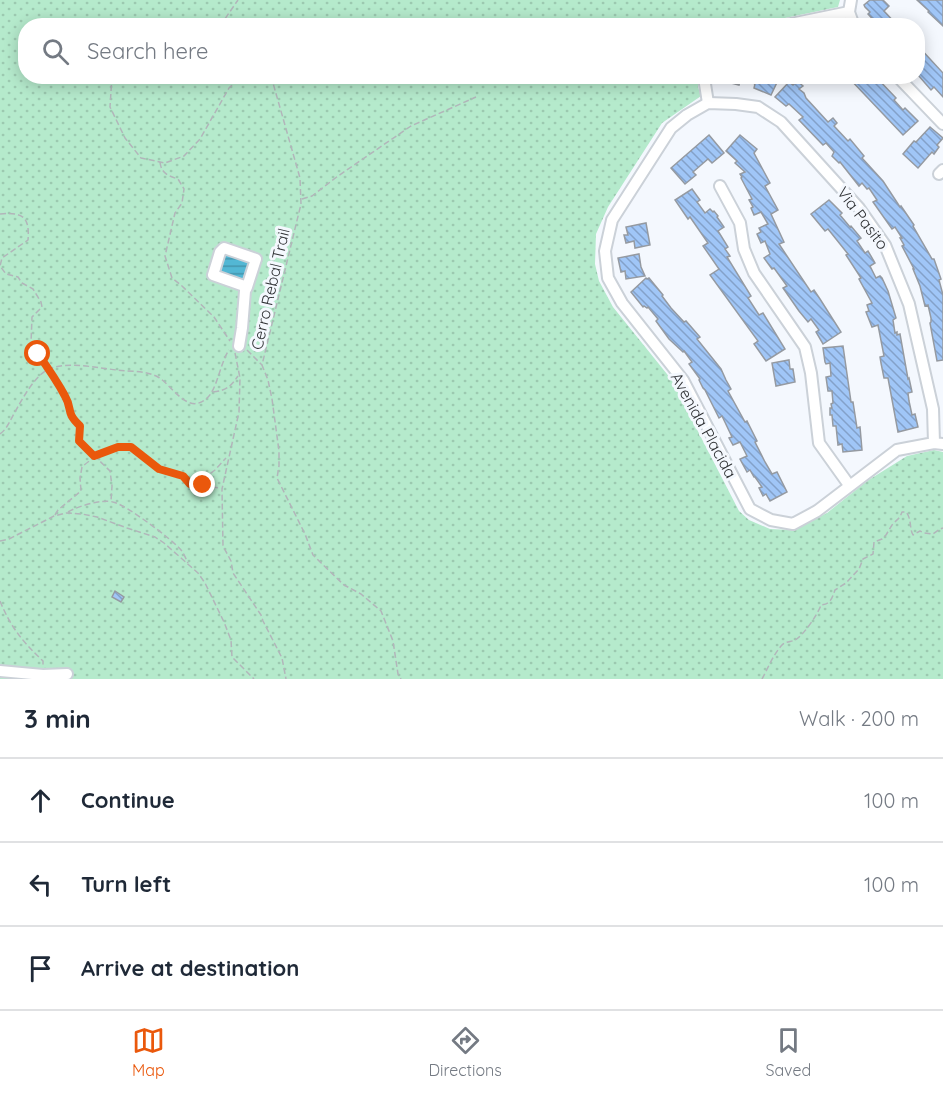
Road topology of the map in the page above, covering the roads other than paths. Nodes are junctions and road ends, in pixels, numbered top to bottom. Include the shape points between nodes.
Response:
1 (851, 0) edge
2 (849, 12) junction
3 (820, 18) edge
4 (851, 18) edge
5 (705, 84) edge
6 (905, 84) edge
7 (708, 103) junction
8 (943, 124) edge
9 (720, 186) dead end
10 (247, 287) dead end
11 (237, 346) road end
12 (939, 444) edge
13 (849, 485) junction
14 (0, 671) edge
15 (67, 674) dead end

1 - 2 street
2 - 3 street
2 - 4 street
5 - 7 street
6 - 8 street
7 - 12 street, Via Pasito via 758,107 781,122 859,208 885,245 909,304
7 - 13 street, Avenida Placida via 671,128 612,220 605,251 608,278 622,303 683,380 750,509 771,520 793,524 817,511
9 - 13 street via 740,223 744,249 754,273 805,348 819,443
10 - 11 street
12 - 13 street, Avenida Placida via 897,450
14 - 15 street

